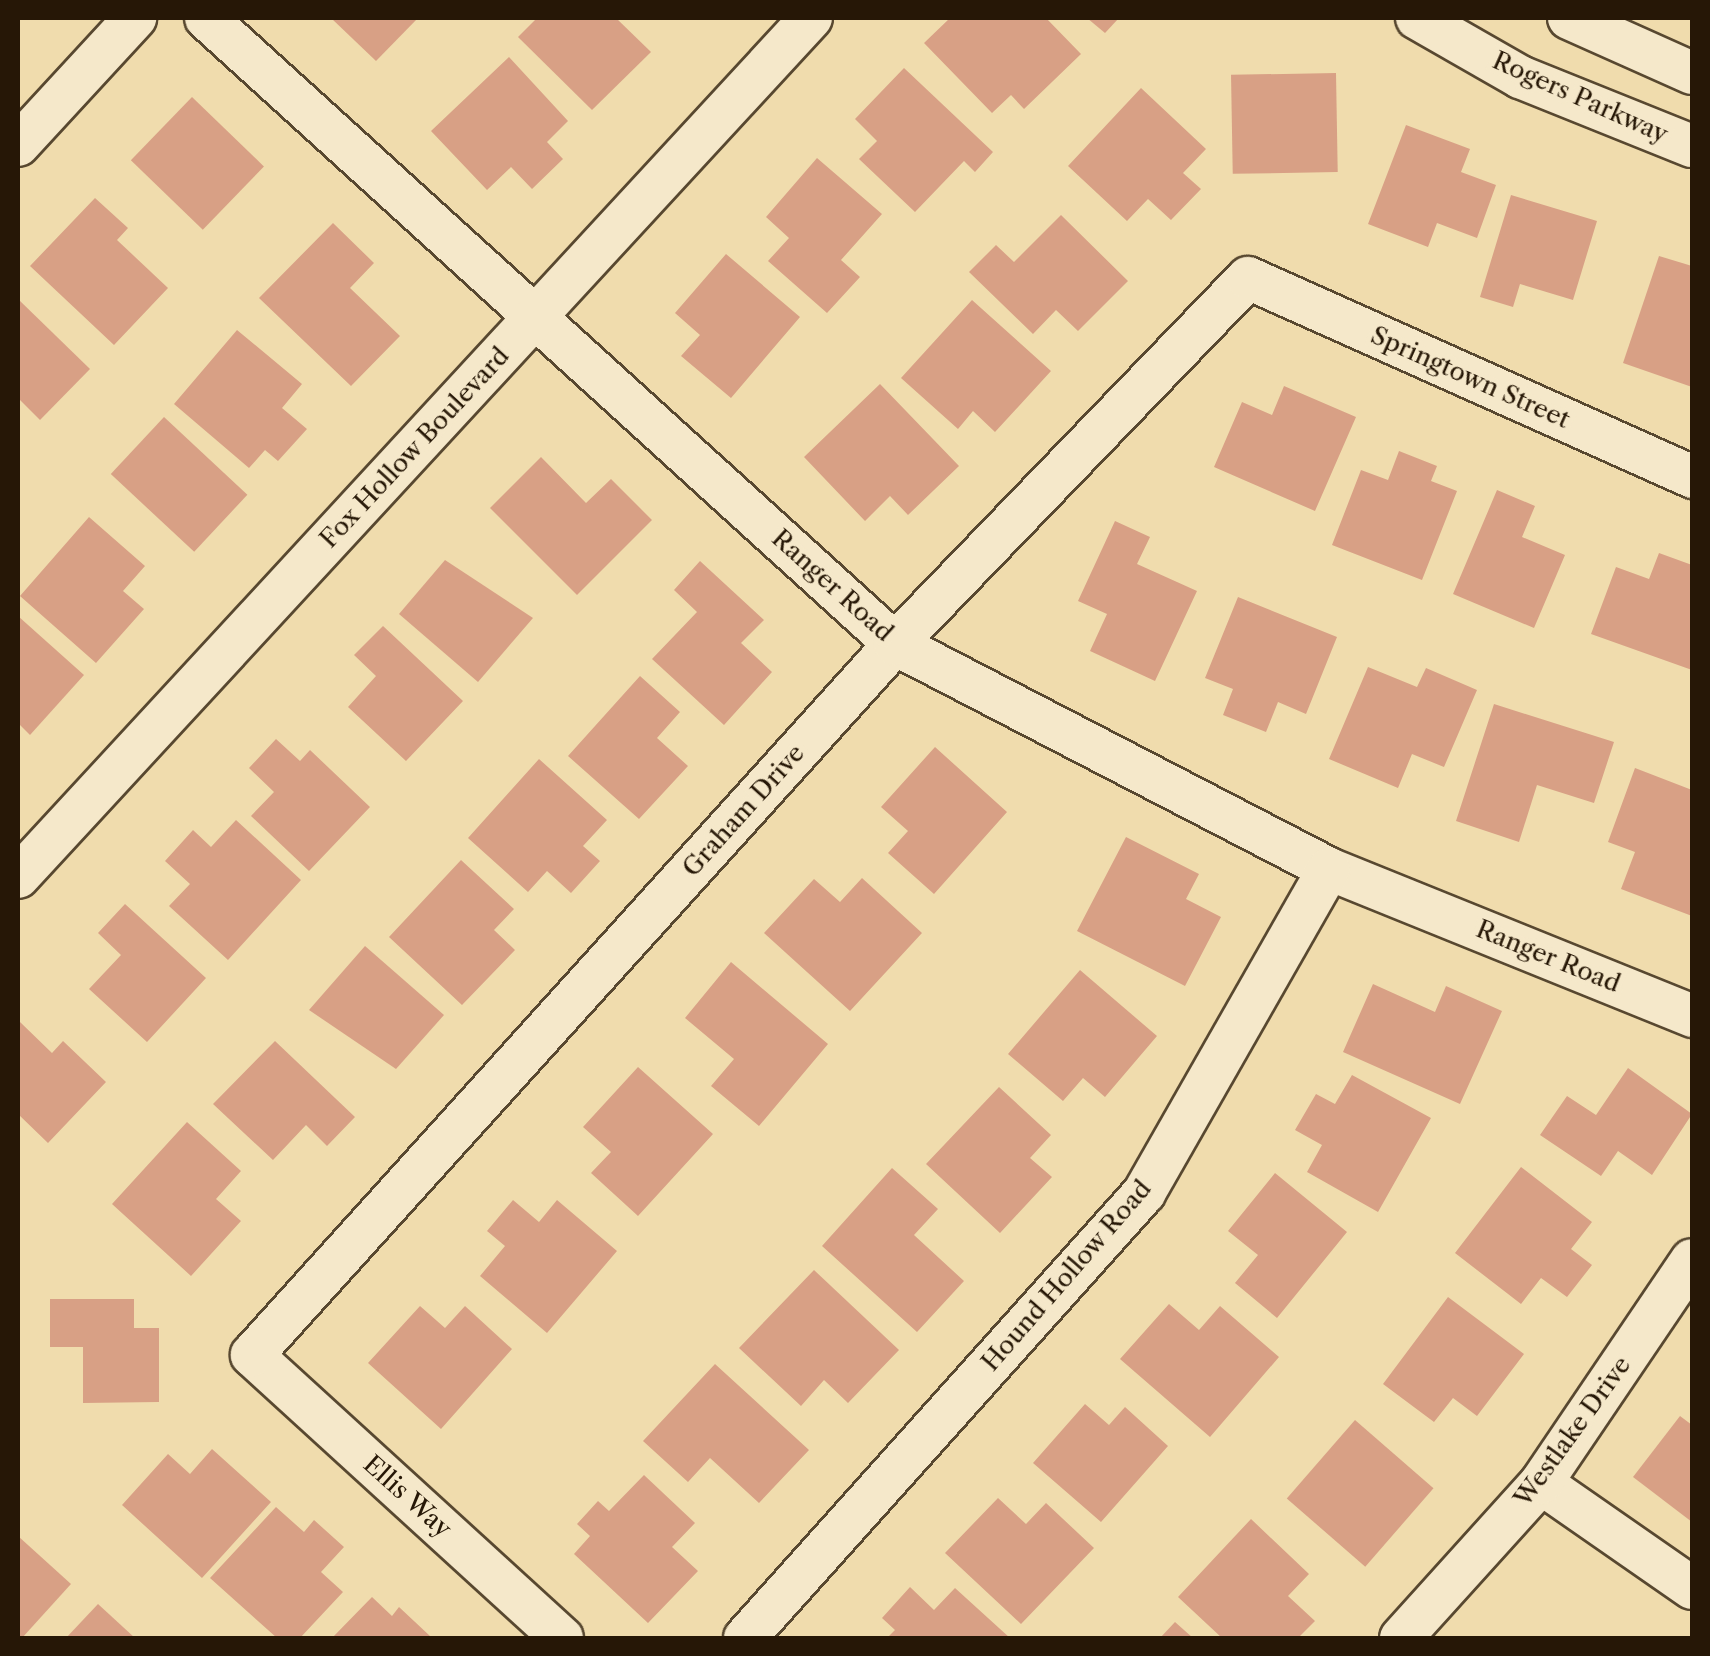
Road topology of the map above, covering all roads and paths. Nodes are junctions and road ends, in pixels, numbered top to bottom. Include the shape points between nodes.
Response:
1 (136, 18) edge
2 (206, 18) edge
3 (811, 18) edge
4 (1417, 18) edge
5 (1570, 18) edge
6 (1692, 73) edge
7 (18, 144) edge
8 (1692, 146) edge
9 (1248, 278) joint
10 (534, 318) junction
11 (1692, 477) edge
12 (896, 644) junction
13 (1329, 869) junction
14 (18, 878) edge
15 (1692, 1016) edge
16 (1692, 1260) edge
17 (252, 1355) joint
18 (1541, 1484) junction
19 (1692, 1588) edge
20 (562, 1638) edge
21 (745, 1638) edge
22 (1401, 1638) edge

1 - 7 street
2 - 10 street, Ranger Road
3 - 10 street, Fox Hollow Boulevard
4 - 8 street, Rogers Parkway via 1520,76
5 - 6 street
9 - 11 street, Springtown Street
9 - 12 street, Graham Drive
10 - 12 street, Ranger Road
10 - 14 street, Fox Hollow Boulevard
12 - 13 street, Ranger Road
12 - 17 street, Graham Drive
13 - 15 street, Ranger Road
13 - 21 street, Hound Hollow Road via 1144,1193
16 - 18 street, Westlake Drive
17 - 20 street, Ellis Way
18 - 19 street
18 - 22 street, Westlake Drive

